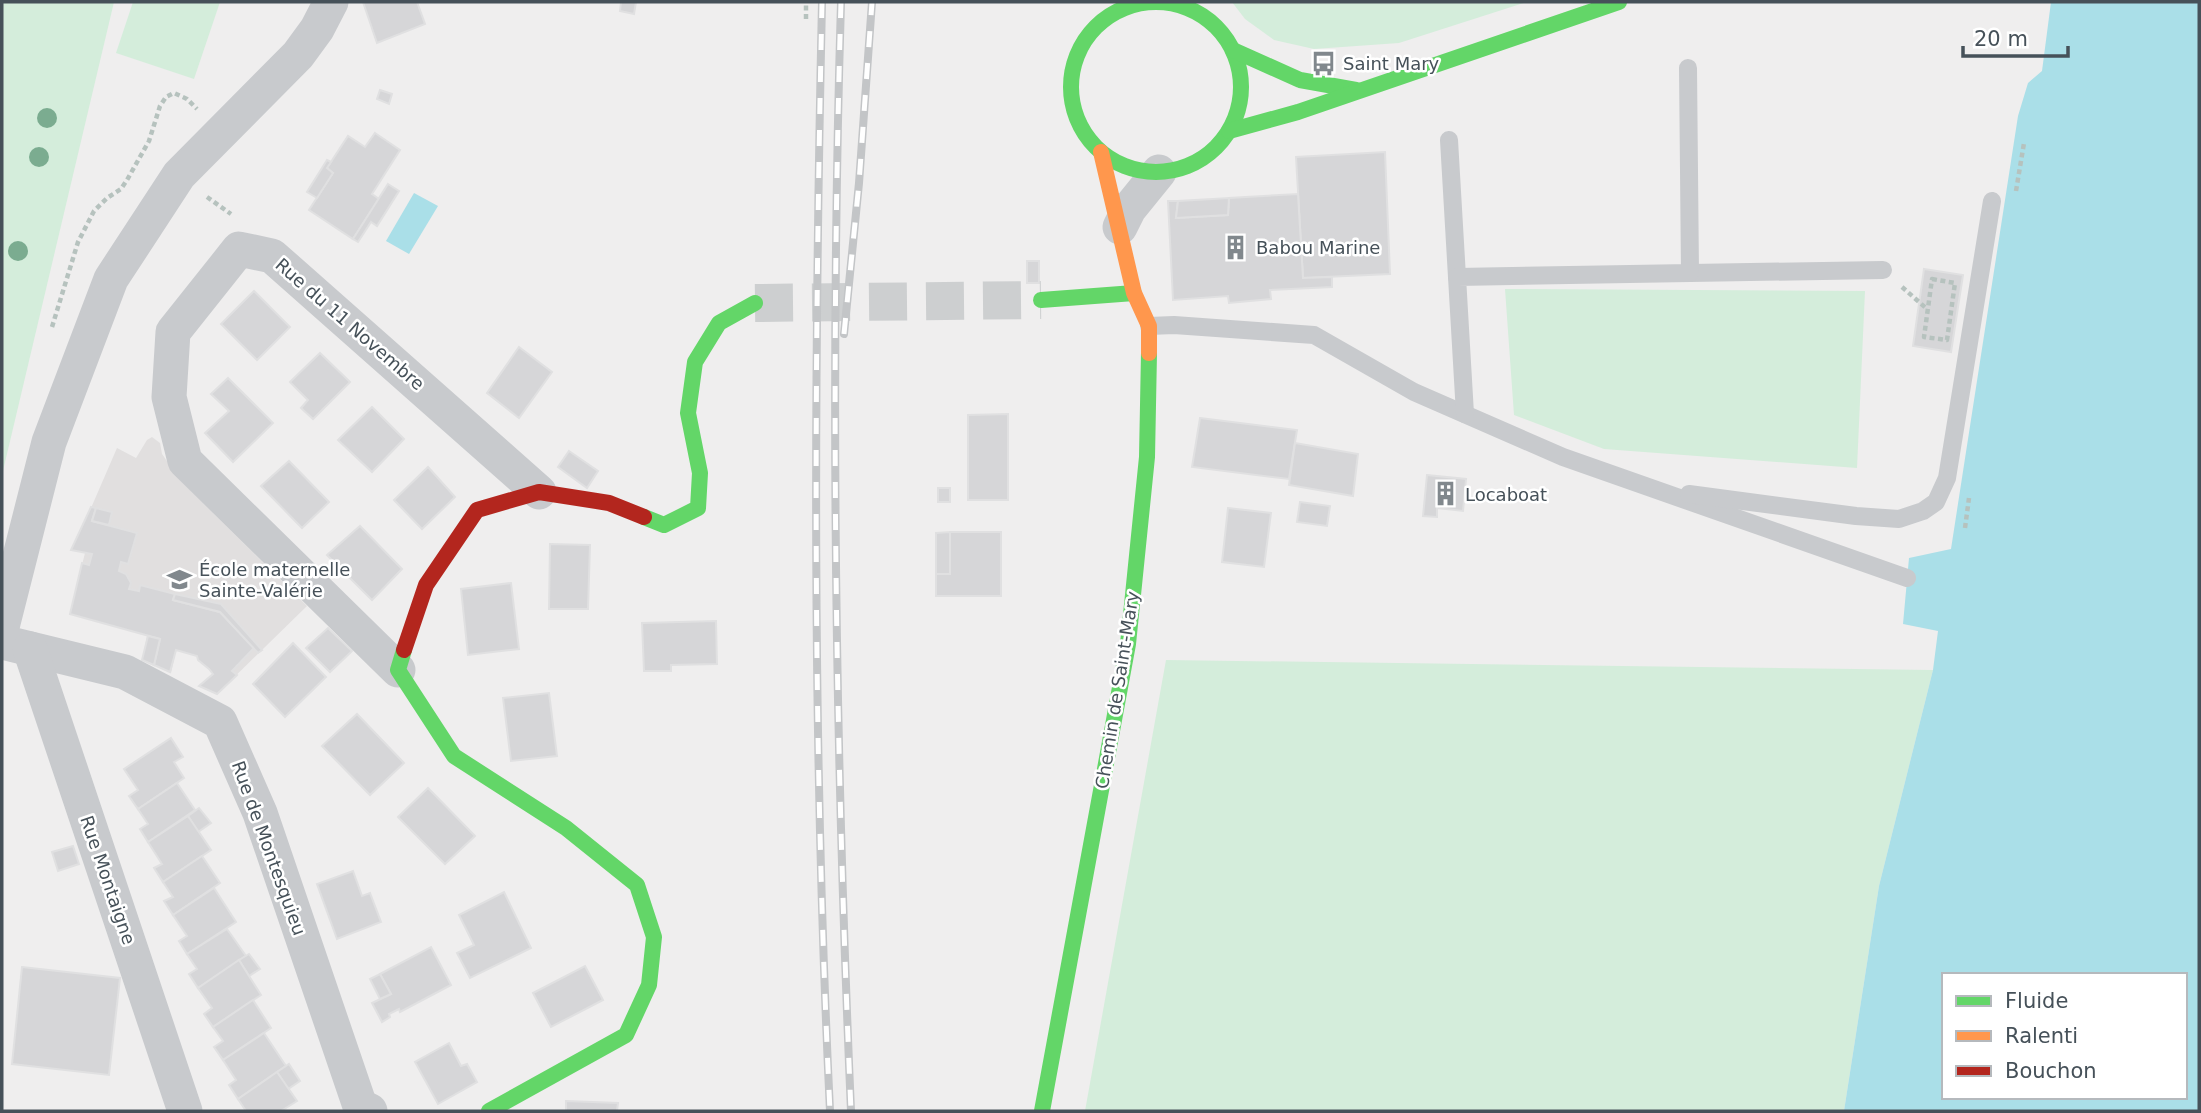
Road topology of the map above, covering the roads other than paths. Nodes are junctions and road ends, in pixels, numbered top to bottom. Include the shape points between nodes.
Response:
1 (331, 2) edge
2 (1619, 2) edge
3 (1121, 6) edge
4 (1190, 6) edge
5 (1233, 50) junction
6 (1688, 68) dead end
7 (1358, 90) junction
8 (1229, 131) junction
9 (1449, 140) dead end
10 (1101, 152) junction
11 (1158, 172) junction
12 (1992, 201) dead end
13 (1119, 227) junction
14 (1883, 270) dead end
15 (1690, 272) junction
16 (1457, 276) junction
17 (1134, 293) junction
18 (1041, 300) tunnel mouth
19 (755, 303) tunnel mouth
20 (1149, 326) junction
21 (1465, 414) junction
22 (1650, 488) junction
23 (539, 492) junction
24 (1907, 578) dead end
25 (2, 628) edge
26 (16, 645) edge
27 (398, 670) junction
28 (185, 1111) edge
29 (370, 1111) edge
30 (489, 1111) edge
31 (1042, 1111) edge

1 - 25 street via 298,55 179,176 111,279 49,442
2 - 7 street
3 - 4 street
3 - 10 street via 1086,37 1073,61 1069,88 1074,114
4 - 5 street via 1222,33
5 - 7 street via 1300,80
5 - 8 street via 1241,80 1240,105
6 - 15 lane
7 - 8 street
8 - 11 street via 1211,153 1186,167
9 - 16 lane
10 - 11 street via 1131,169
10 - 13 street, Chemin de Saint-Mary
11 - 13 street
12 - 22 lane via 1947,478 1936,502 1899,519
13 - 17 street, Chemin de Saint-Mary
14 - 15 lane
15 - 16 lane
16 - 21 lane
17 - 18 street
17 - 20 street, Chemin de Saint-Mary
19 - 23 street via 719,323 695,362 688,413 701,473 698,508 664,525 609,503
20 - 21 lane via 1314,335 1414,392
20 - 31 street, Chemin de Saint-Mary via 1147,457 1128,644
21 - 22 lane via 1563,457
22 - 24 lane
23 - 27 street via 477,510 426,585
23 - 27 street, Rue du 11 Novembre via 272,256 239,249 173,331 169,397 184,461
26 - 28 street, Rue Montaigne
26 - 29 street, Rue de Montesquieu via 125,671 220,722 260,813 360,1106
27 - 30 street via 454,756 566,828 637,885 654,937 649,985 626,1035

